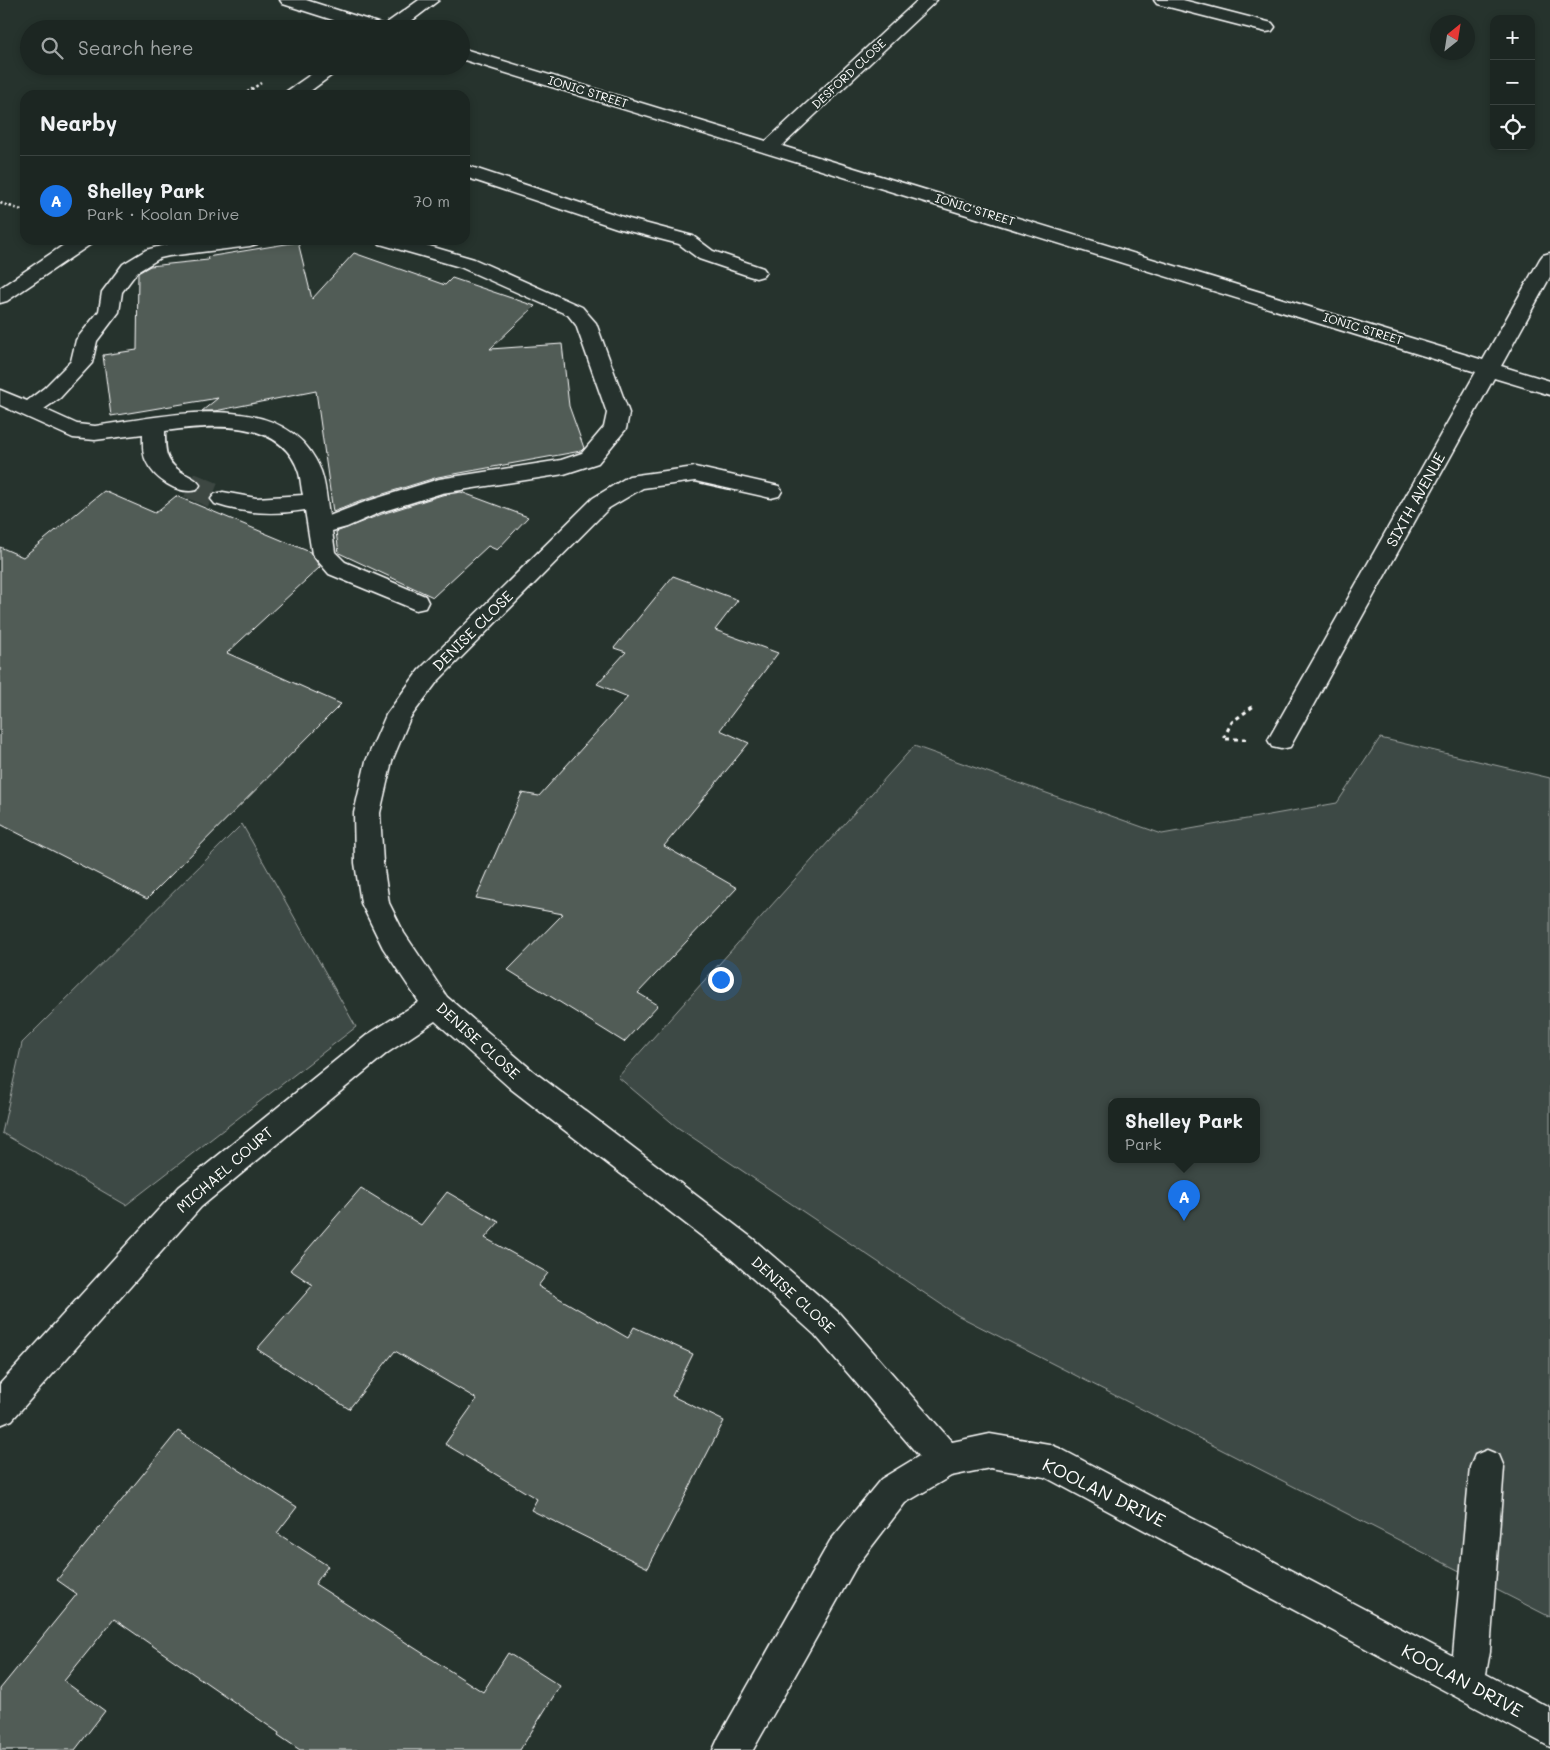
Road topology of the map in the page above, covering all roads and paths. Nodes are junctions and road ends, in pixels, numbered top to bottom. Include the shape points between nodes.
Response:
1 (289, 0) edge
2 (430, 0) edge
3 (928, 0) edge
4 (1163, 0) edge
5 (352, 20) edge
6 (402, 20) edge
7 (1266, 26) dead end
8 (470, 56) edge
9 (321, 75) edge
10 (300, 90) edge
11 (770, 148) junction
12 (470, 173) edge
13 (0, 203) edge
14 (20, 209) edge
15 (77, 245) edge
16 (209, 245) edge
17 (404, 245) edge
18 (1550, 259) edge
19 (756, 272) dead end
20 (0, 297) edge
21 (1489, 369) junction
22 (1550, 388) edge
23 (0, 397) edge
24 (28, 411) junction
25 (154, 425) junction
26 (189, 485) tunnel mouth
27 (771, 491) dead end
28 (224, 499) tunnel mouth
29 (314, 502) junction
30 (319, 526) junction
31 (416, 602) dead end
32 (1281, 740) dead end
33 (437, 1006) junction
34 (0, 1409) edge
35 (945, 1460) junction
36 (1487, 1466) dead end
37 (1466, 1683) junction
38 (1550, 1728) edge
39 (732, 1750) edge

1 - 5 street
2 - 6 street
3 - 11 street, DESFORD CLOSE
4 - 7 street
8 - 11 street, IONIC STREET
9 - 10 street
11 - 21 street, IONIC STREET
12 - 19 street via 624,224 686,240 706,255
13 - 14 path
15 - 20 street
16 - 24 street via 153,254 130,268 112,292 109,312 87,340 81,363 52,393
17 - 30 street via 467,263 575,311 586,323 618,413 615,429 590,458 564,467 439,486 373,507 339,522
18 - 21 street, SIXTH AVENUE
21 - 22 street, IONIC STREET
21 - 32 street, SIXTH AVENUE
23 - 24 street
24 - 25 street via 73,431 95,433
25 - 26 street via 153,452 159,465 170,476
25 - 29 street via 203,419 241,420 279,433 298,450 310,472
27 - 33 street, DENISE CLOSE via 695,474 637,481 601,503 428,676 399,715 379,761 367,813 369,864 375,903 393,940
28 - 29 street via 232,503 268,506
29 - 30 street
30 - 31 street via 324,554 337,568
33 - 34 street, MICHAEL COURT via 377,1044 190,1197
33 - 35 street, DENISE CLOSE via 522,1080 741,1248 827,1324
35 - 37 street, KOOLAN DRIVE via 990,1451 1049,1461
35 - 39 street, KOOLAN DRIVE via 893,1491 843,1554
36 - 37 street via 1472,1651
37 - 38 street, KOOLAN DRIVE

